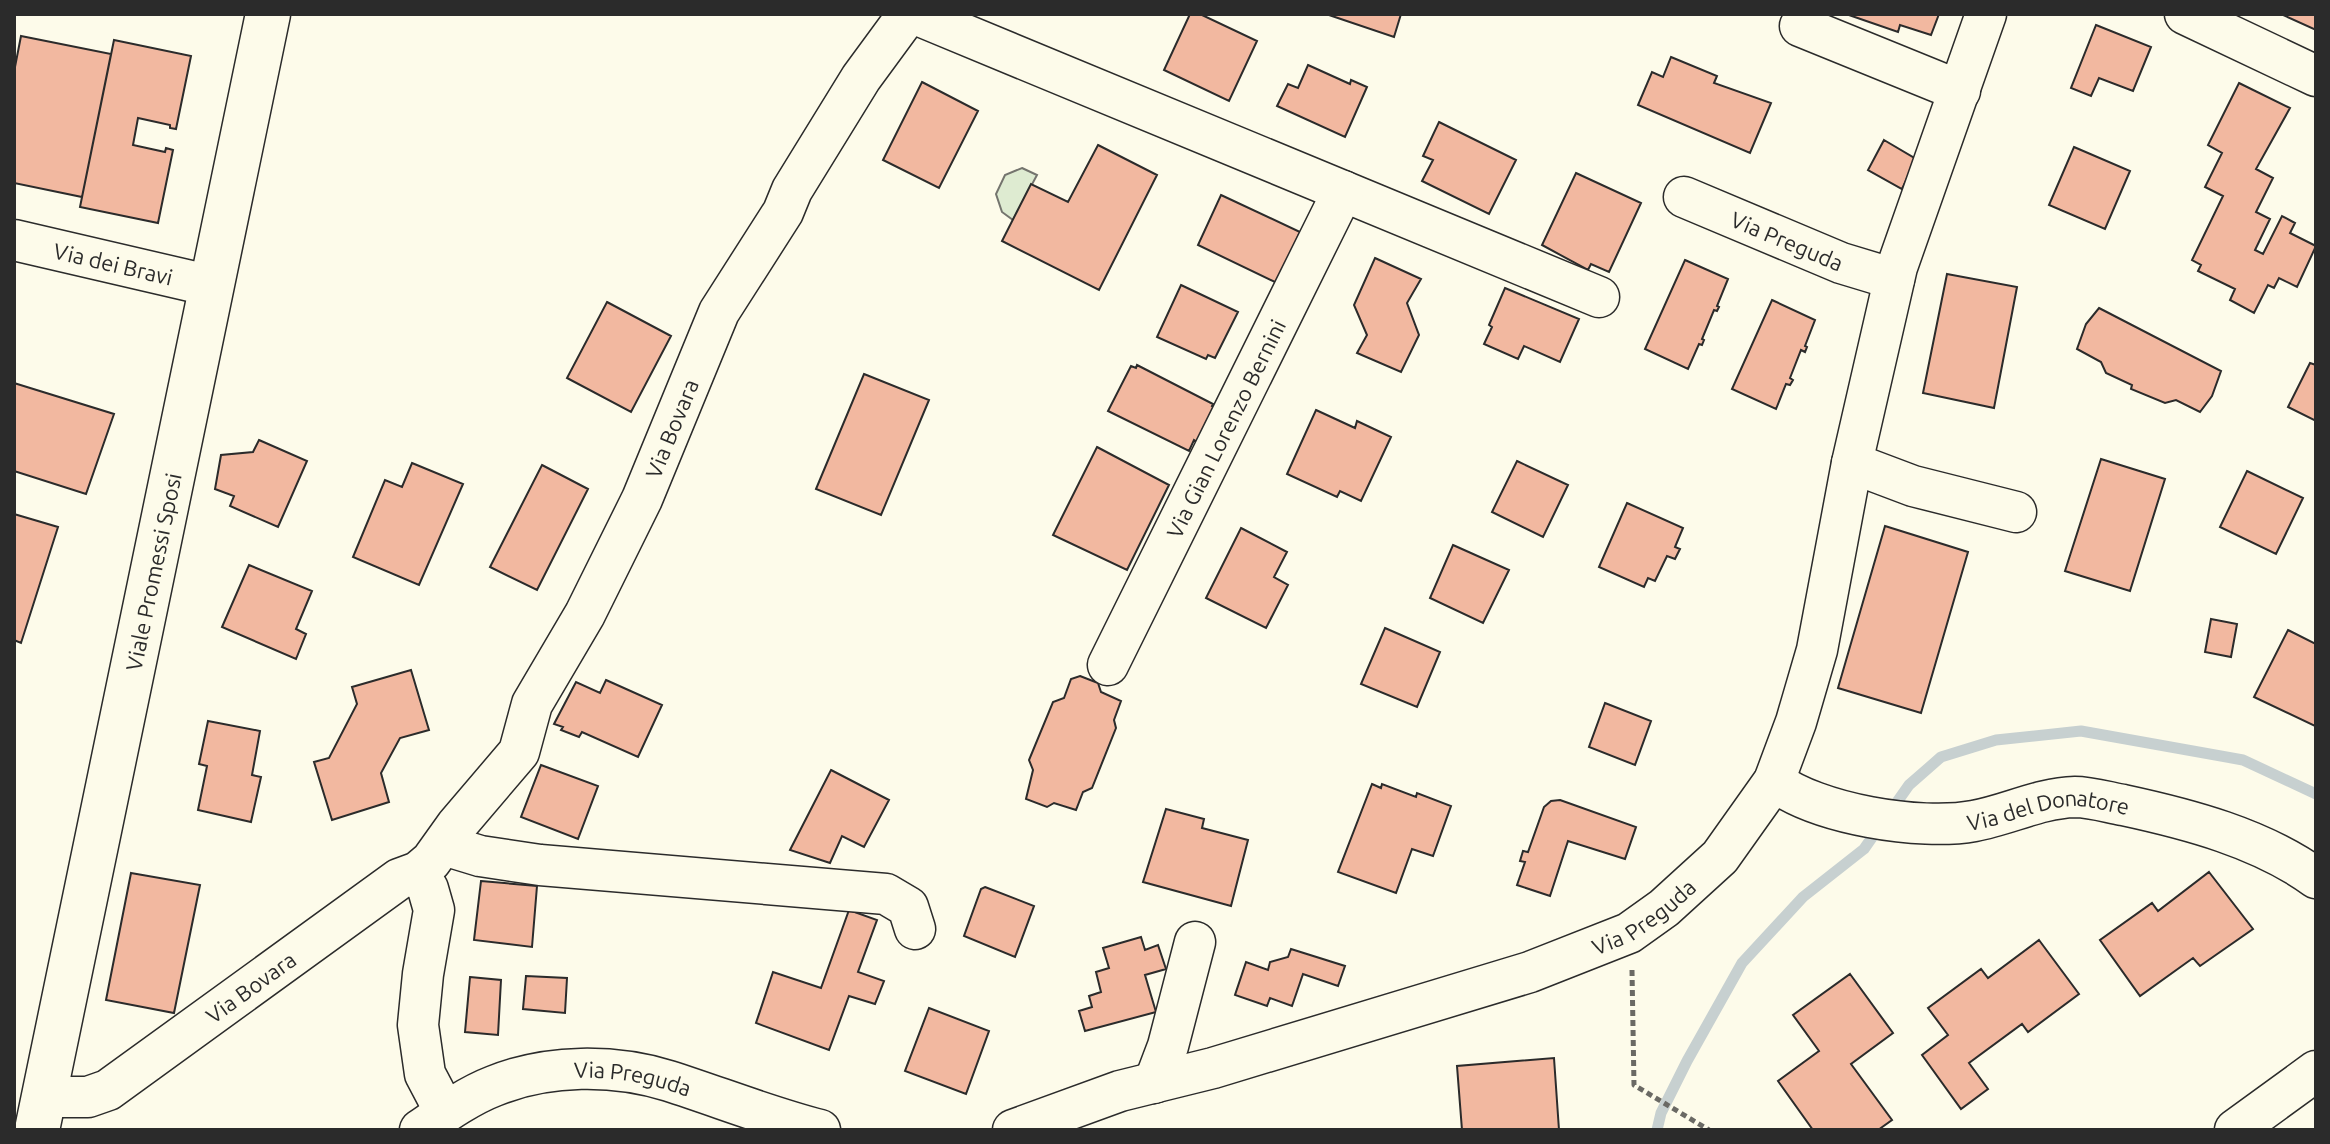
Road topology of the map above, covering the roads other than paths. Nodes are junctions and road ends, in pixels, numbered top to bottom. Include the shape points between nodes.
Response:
1 (268, 14) edge
2 (908, 14) edge
3 (915, 14) edge
4 (1986, 14) edge
5 (2185, 14) edge
6 (1800, 26) dead end
7 (2316, 76) edge
8 (1960, 91) junction
9 (1343, 191) junction
10 (1684, 197) dead end
11 (14, 240) edge
12 (1894, 279) junction
13 (212, 286) junction
14 (1599, 297) dead end
15 (1852, 463) junction
16 (2016, 512) dead end
17 (1108, 665) dead end
18 (1774, 781) junction
19 (431, 859) junction
20 (2316, 878) edge
21 (915, 929) dead end
22 (1195, 942) dead end
23 (2316, 1071) edge
24 (1154, 1083) junction
25 (40, 1113) edge
26 (433, 1121) edge
27 (820, 1130) edge
28 (1013, 1130) edge
29 (2235, 1130) edge

1 - 13 main road, Viale Promessi Sposi
2 - 19 street, Via Bovara via 861,78 719,312 648,486 606,574 532,704 519,752
3 - 9 street
4 - 8 street, Via Preguda
5 - 7 street
6 - 8 street
8 - 12 street, Via Preguda
9 - 14 street
9 - 17 street, Via Gian Lorenzo Bernini
10 - 12 street, Via Preguda via 1841,263
11 - 13 street, Via dei Bravi
12 - 15 street, Via Preguda
13 - 25 main road, Viale Promessi Sposi
15 - 16 street via 1913,486
15 - 18 street, Via Preguda via 1817,650
18 - 20 street, Via del Donatore via 1789,792 1854,813 1913,824 1974,821 2075,797 2226,834
18 - 24 street, Via Preguda via 1720,857 1632,931 1530,972
19 - 21 street via 480,856 886,894 908,907
19 - 25 street, Via Bovara via 108,1090
19 - 26 street, Via Preguda via 428,889 434,910 418,1025
22 - 24 street
23 - 29 street
24 - 28 street, Via Preguda
26 - 27 street, Via Preguda via 494,1086 521,1077 593,1069 667,1080

